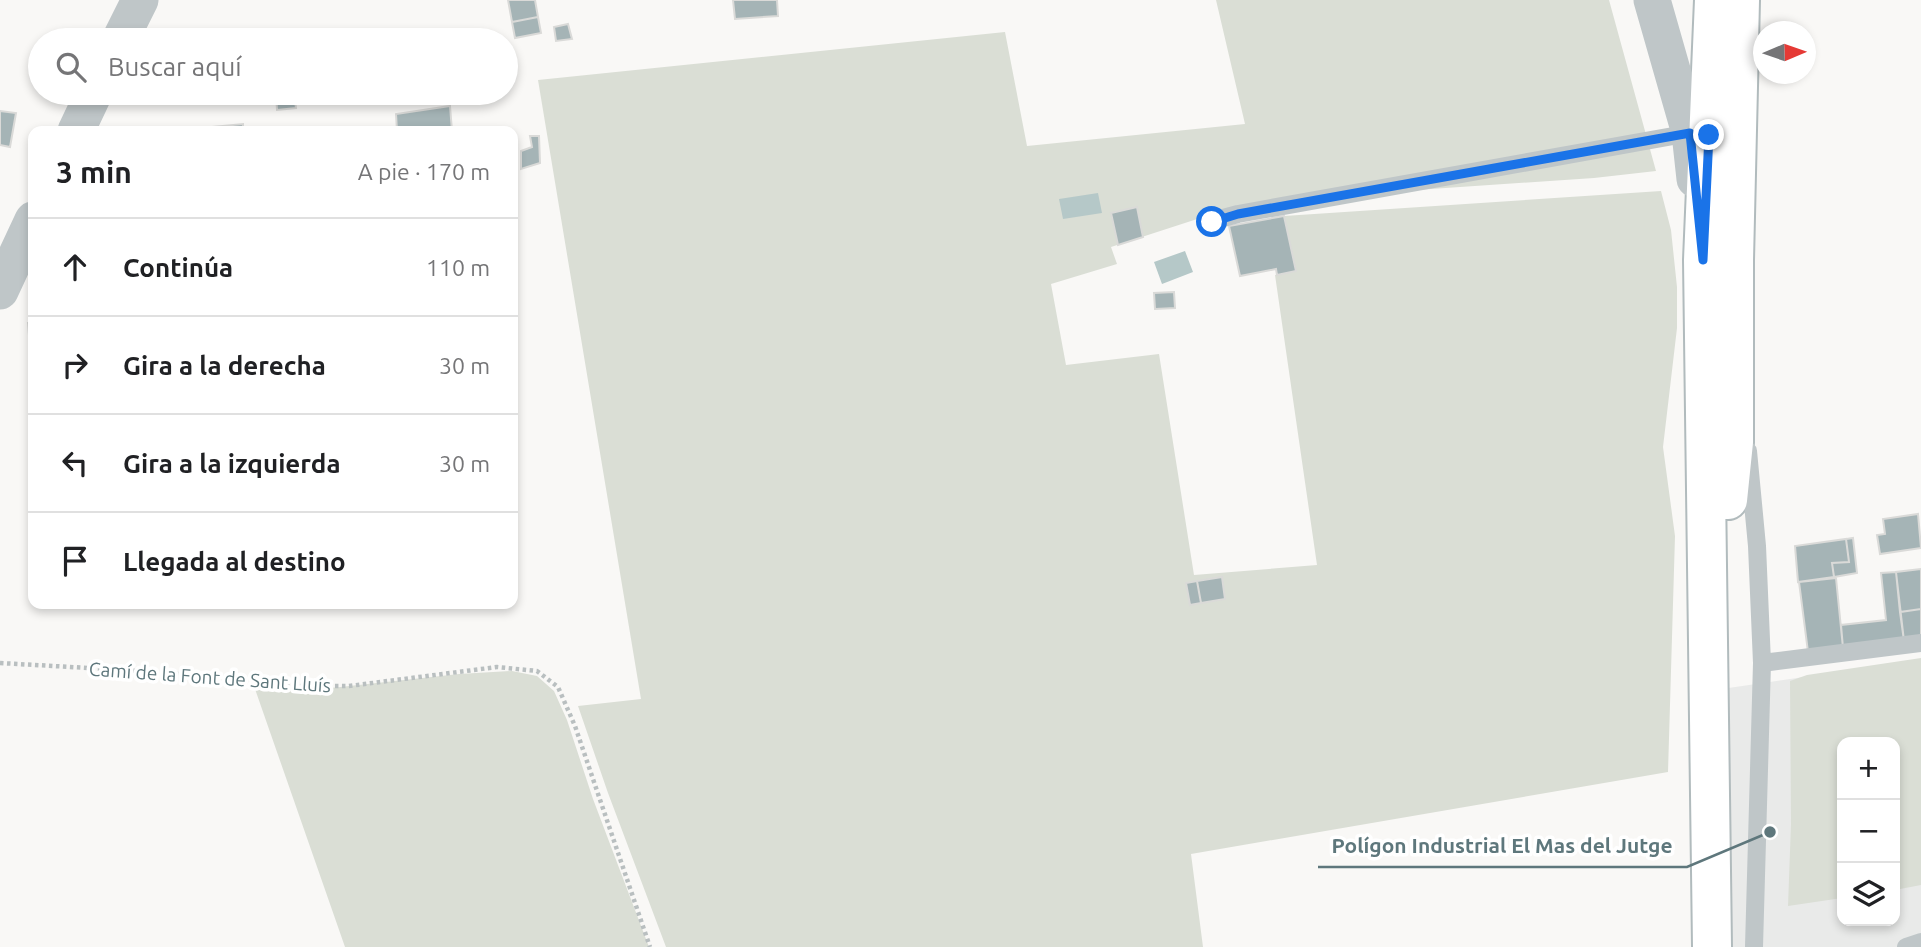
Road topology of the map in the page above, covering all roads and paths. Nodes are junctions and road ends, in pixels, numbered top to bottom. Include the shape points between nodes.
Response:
1 (140, 0) edge
2 (1652, 0) edge
3 (1714, 0) edge
4 (1740, 0) edge
5 (126, 28) edge
6 (88, 105) edge
7 (78, 126) edge
8 (1690, 133) junction
9 (1212, 222) dead end
10 (28, 231) edge
11 (1719, 260) junction
12 (0, 291) edge
13 (1921, 643) edge
14 (0, 663) edge
15 (1762, 663) junction
16 (1921, 942) edge
17 (650, 947) edge
18 (1712, 947) edge
19 (1754, 947) edge
20 (1906, 947) edge

1 - 5 street
2 - 8 street
3 - 11 street
4 - 11 street
6 - 7 street
8 - 9 lane
8 - 11 street
10 - 12 street
11 - 15 lane via 1757,546
11 - 18 street via 1710,680
13 - 15 lane
14 - 17 path, Camí de la Font de Sant Lluís via 288,686 349,686 497,667 537,671 558,687 575,726
15 - 19 lane
16 - 20 lane

